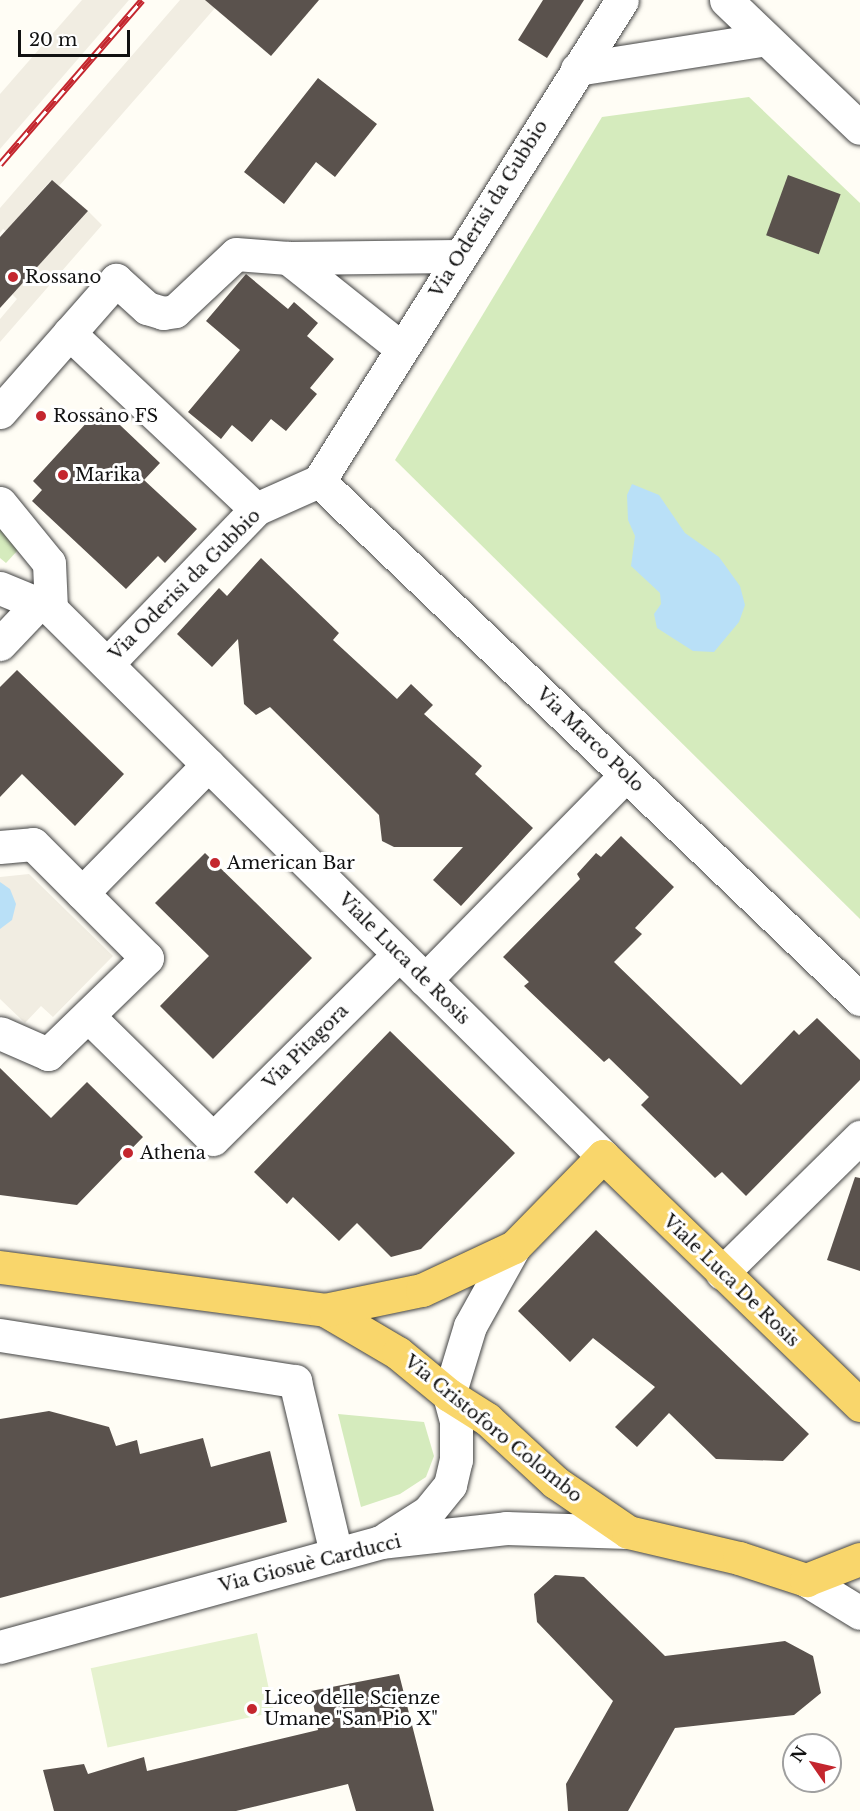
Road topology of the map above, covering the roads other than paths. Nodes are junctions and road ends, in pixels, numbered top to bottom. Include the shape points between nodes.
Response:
1 (622, 0) edge
2 (726, 0) edge
3 (766, 39) junction
4 (577, 69) junction
5 (860, 128) edge
6 (460, 256) junction
7 (288, 258) junction
8 (69, 333) junction
9 (401, 348) junction
10 (0, 412) edge
11 (319, 481) junction
12 (0, 503) edge
13 (256, 509) junction
14 (0, 588) edge
15 (44, 607) junction
16 (0, 644) edge
17 (106, 664) junction
18 (208, 765) junction
19 (626, 775) junction
20 (0, 847) edge
21 (82, 893) junction
22 (399, 954) junction
23 (425, 980) junction
24 (860, 999) edge
25 (88, 1016) junction
26 (0, 1033) edge
27 (860, 1137) edge
28 (603, 1156) junction
29 (514, 1247) junction
30 (0, 1267) edge
31 (722, 1273) junction
32 (325, 1310) junction
33 (14, 1338) edge
34 (0, 1355) edge
35 (449, 1395) junction
36 (860, 1405) edge
37 (628, 1532) junction
38 (380, 1542) junction
39 (336, 1553) junction
40 (860, 1558) edge
41 (806, 1580) junction
42 (860, 1613) edge
43 (0, 1647) edge

1 - 4 street, Via Oderisi da Gubbio
2 - 3 street
3 - 4 street
3 - 5 street
4 - 6 street, Via Oderisi da Gubbio
6 - 7 street
6 - 9 street, Via Oderisi da Gubbio
7 - 8 street via 236,254 175,311 163,314 147,308 116,280
7 - 9 street
8 - 10 street
8 - 13 street
9 - 11 street, Via Oderisi da Gubbio
11 - 13 street, Via Oderisi da Gubbio
11 - 19 street, Via Marco Polo
12 - 15 street via 49,563
13 - 17 street, Via Oderisi da Gubbio
14 - 15 street, Viale Luca de Rosis
15 - 16 street
15 - 17 street, Viale Luca de Rosis
17 - 18 street, Viale Luca de Rosis
18 - 21 street
18 - 22 street, Viale Luca de Rosis
19 - 23 street
19 - 24 street, Via Marco Polo
20 - 21 street via 33,844
21 - 25 street via 147,958
22 - 23 street, Viale Luca de Rosis
22 - 25 street, Via Pitagora via 213,1139
23 - 28 street, Viale Luca de Rosis
25 - 26 street via 48,1054
27 - 31 street
28 - 29 main road
28 - 31 main road, Viale Luca De Rosis
29 - 32 main road via 422,1290
29 - 35 street via 470,1326
30 - 32 main road, Via Cristoforo Colombo
31 - 36 main road, Viale Luca De Rosis
32 - 35 main road, Via Cristoforo Colombo via 398,1353
33 - 34 street
33 - 39 street via 295,1382
35 - 37 main road, Via Cristoforo Colombo via 487,1419 555,1482
35 - 38 street via 456,1421 456,1460 450,1485 428,1512
37 - 38 street, Via Giosuè Carducci via 506,1528
37 - 41 main road, Via Cristoforo Colombo via 739,1558
38 - 39 street, Via Giosuè Carducci
39 - 43 street, Via Giosuè Carducci
40 - 41 main road
41 - 42 street

